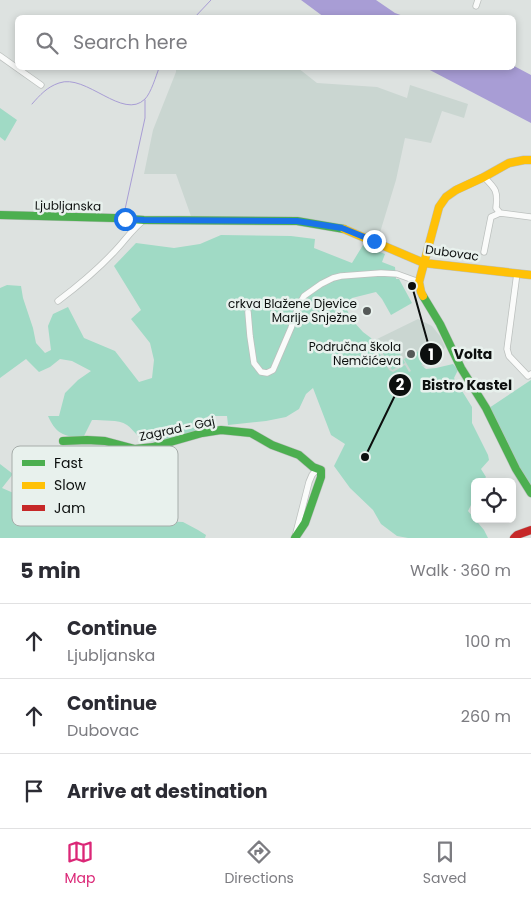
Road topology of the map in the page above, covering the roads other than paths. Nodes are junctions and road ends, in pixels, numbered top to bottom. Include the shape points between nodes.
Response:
1 (0, 56) edge
2 (15, 67) edge
3 (20, 70) edge
4 (41, 85) dead end
5 (531, 160) edge
6 (484, 178) junction
7 (500, 212) junction
8 (0, 215) edge
9 (531, 217) edge
10 (144, 220) junction
11 (196, 220) joint
12 (484, 252) dead end
13 (424, 263) junction
14 (517, 273) junction
15 (531, 275) edge
16 (419, 282) junction
17 (58, 301) dead end
18 (248, 312) dead end
19 (531, 374) edge
20 (63, 441) dead end
21 (125, 446) edge
22 (156, 446) edge
23 (531, 492) edge
24 (531, 530) edge
25 (295, 538) edge
26 (514, 538) edge
27 (521, 538) edge

1 - 2 street
3 - 4 street
5 - 6 street via 509,163
6 - 7 street via 496,188 496,208
6 - 13 street via 446,196 439,206
7 - 9 street
7 - 12 street via 491,217
8 - 10 street, Ljubljanska
10 - 11 street, Ljubljanska
10 - 17 street via 80,284
11 - 13 street, Dubovac via 284,220 342,228
13 - 14 street, Dubovac
13 - 16 street
14 - 15 street, Dubovac
14 - 19 street via 507,349 509,356 528,376
16 - 18 street via 397,274 375,274 341,276 321,284 304,296 273,370 267,372 261,372 254,362
16 - 23 street via 460,368 486,408
20 - 21 street, Zagrad - Gaj via 104,440
22 - 25 street, Zagrad - Gaj via 220,430 251,433 299,455 319,470 321,477 305,523
24 - 26 street
24 - 27 street

